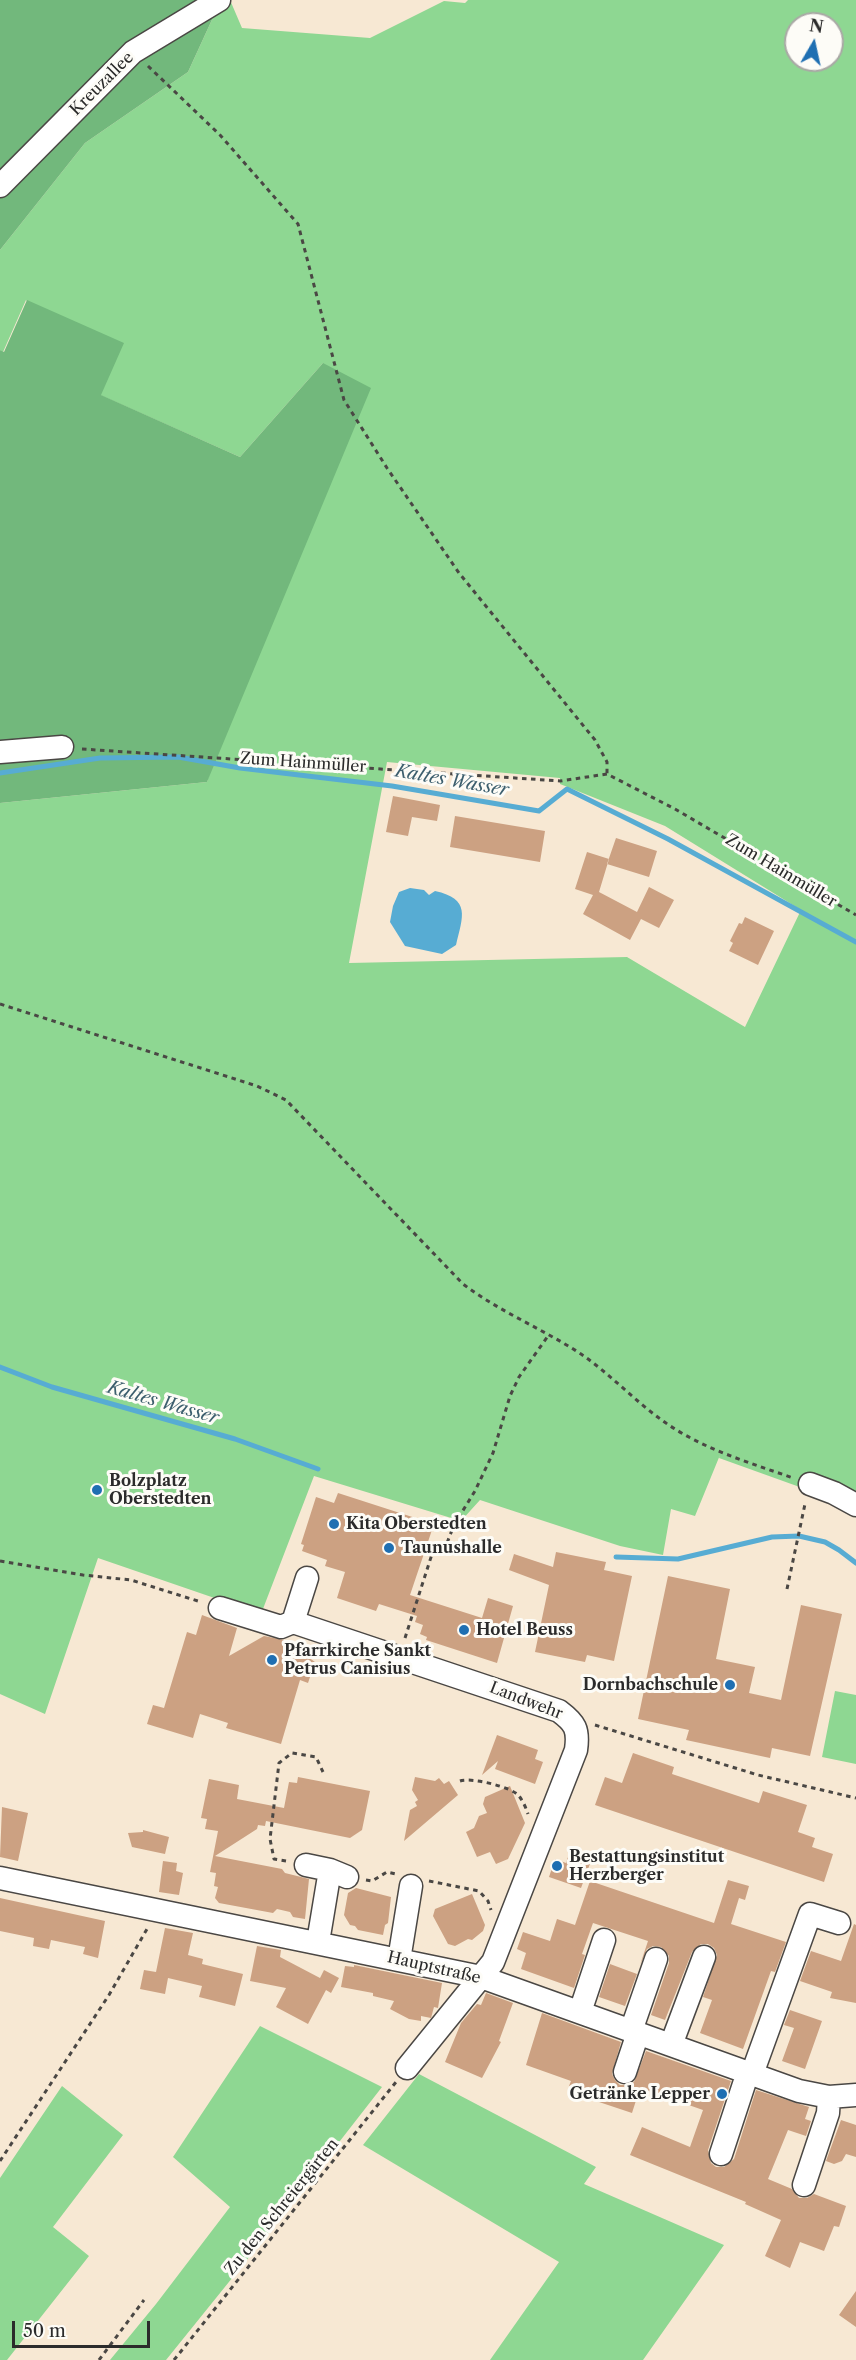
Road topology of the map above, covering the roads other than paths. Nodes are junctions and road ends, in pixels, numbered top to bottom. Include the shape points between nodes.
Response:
1 (219, 0) edge
2 (0, 186) edge
3 (62, 747) road end
4 (0, 752) edge
5 (810, 1484) road end
6 (856, 1505) edge
7 (307, 1578) dead end
8 (220, 1608) road end
9 (293, 1622) junction
10 (306, 1865) road end
11 (0, 1878) edge
12 (410, 1880) road end
13 (839, 1923) dead end
14 (604, 1940) dead end
15 (318, 1942) junction
16 (704, 1957) dead end
17 (399, 1959) junction
18 (648, 1964) dead end
19 (481, 1977) junction
20 (580, 2013) junction
21 (630, 2030) junction
22 (671, 2045) junction
23 (407, 2068) road end
24 (625, 2072) dead end
25 (750, 2073) junction
26 (856, 2095) edge
27 (829, 2097) junction
28 (721, 2154) dead end
29 (804, 2185) dead end

1 - 2 street, Kreuzallee via 133,52
3 - 4 street
5 - 6 street
7 - 9 street
8 - 9 street, Landwehr via 281,1627
9 - 19 street, Landwehr via 559,1711 586,1728 493,1962
10 - 15 street via 338,1873
11 - 15 street, Hauptstraße
12 - 17 street
13 - 25 street via 810,1914
14 - 20 street
15 - 17 street, Hauptstraße
16 - 22 street
17 - 19 street, Hauptstraße
18 - 21 street
19 - 20 street, Hauptstraße
19 - 23 street, Landwehr
20 - 21 street, Hauptstraße
21 - 22 street, Hauptstraße
21 - 24 street
22 - 25 street, Hauptstraße
25 - 27 street, Hauptstraße
25 - 28 street
26 - 27 street, Hauptstraße
27 - 29 street via 828,2113

